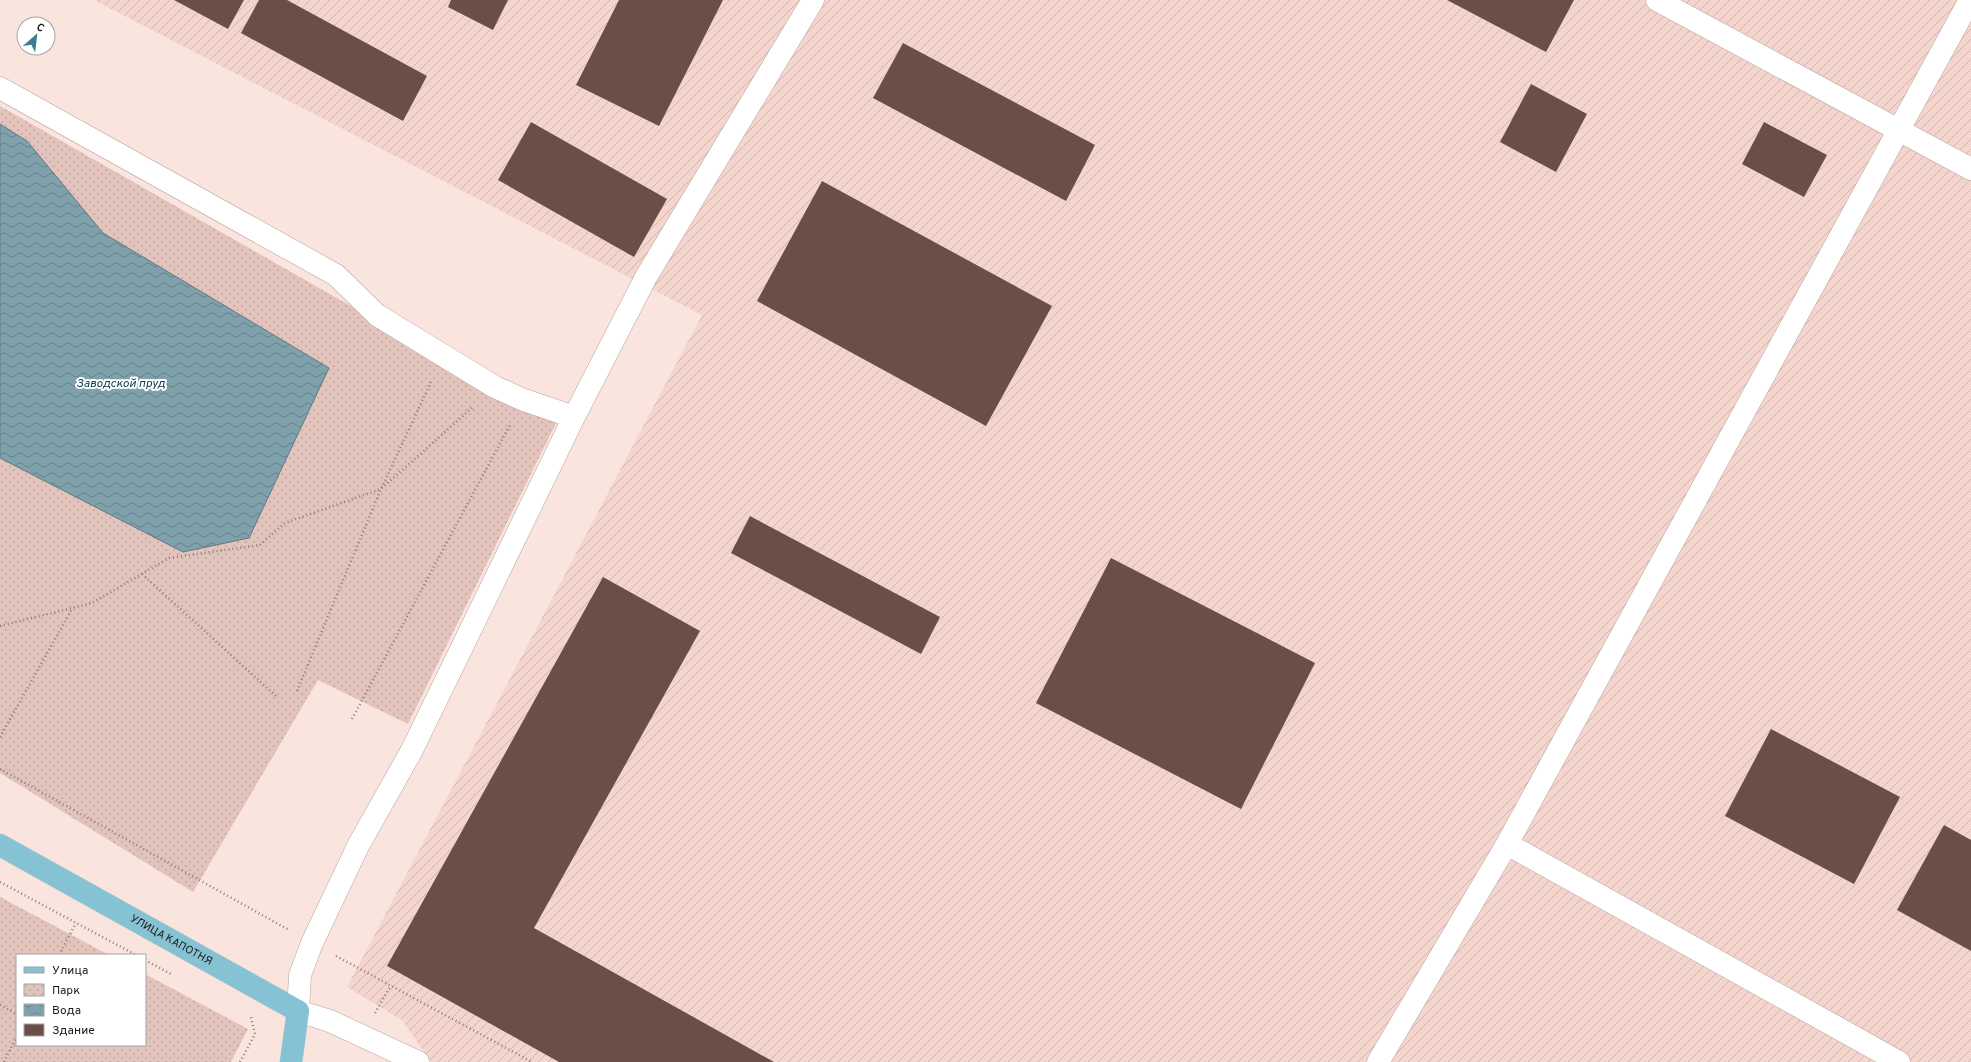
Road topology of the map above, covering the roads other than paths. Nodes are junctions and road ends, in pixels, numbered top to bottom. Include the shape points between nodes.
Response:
1 (813, 0) edge
2 (1656, 0) edge
3 (1970, 0) edge
4 (0, 88) edge
5 (1899, 130) junction
6 (1971, 169) edge
7 (574, 417) junction
8 (1507, 844) junction
9 (0, 845) edge
10 (298, 1011) junction
11 (291, 1062) edge
12 (418, 1062) edge
13 (1378, 1062) edge
14 (1899, 1062) edge

1 - 7 lane via 646,277
2 - 5 lane
3 - 5 lane
4 - 7 lane via 336,275 378,315 495,387
5 - 6 lane
5 - 8 lane
7 - 10 lane via 412,750 358,846 312,943 300,975
8 - 13 lane
8 - 14 lane
9 - 10 main road, УЛИЦА КАПОТНЯ
10 - 11 main road
10 - 12 lane via 330,1021

